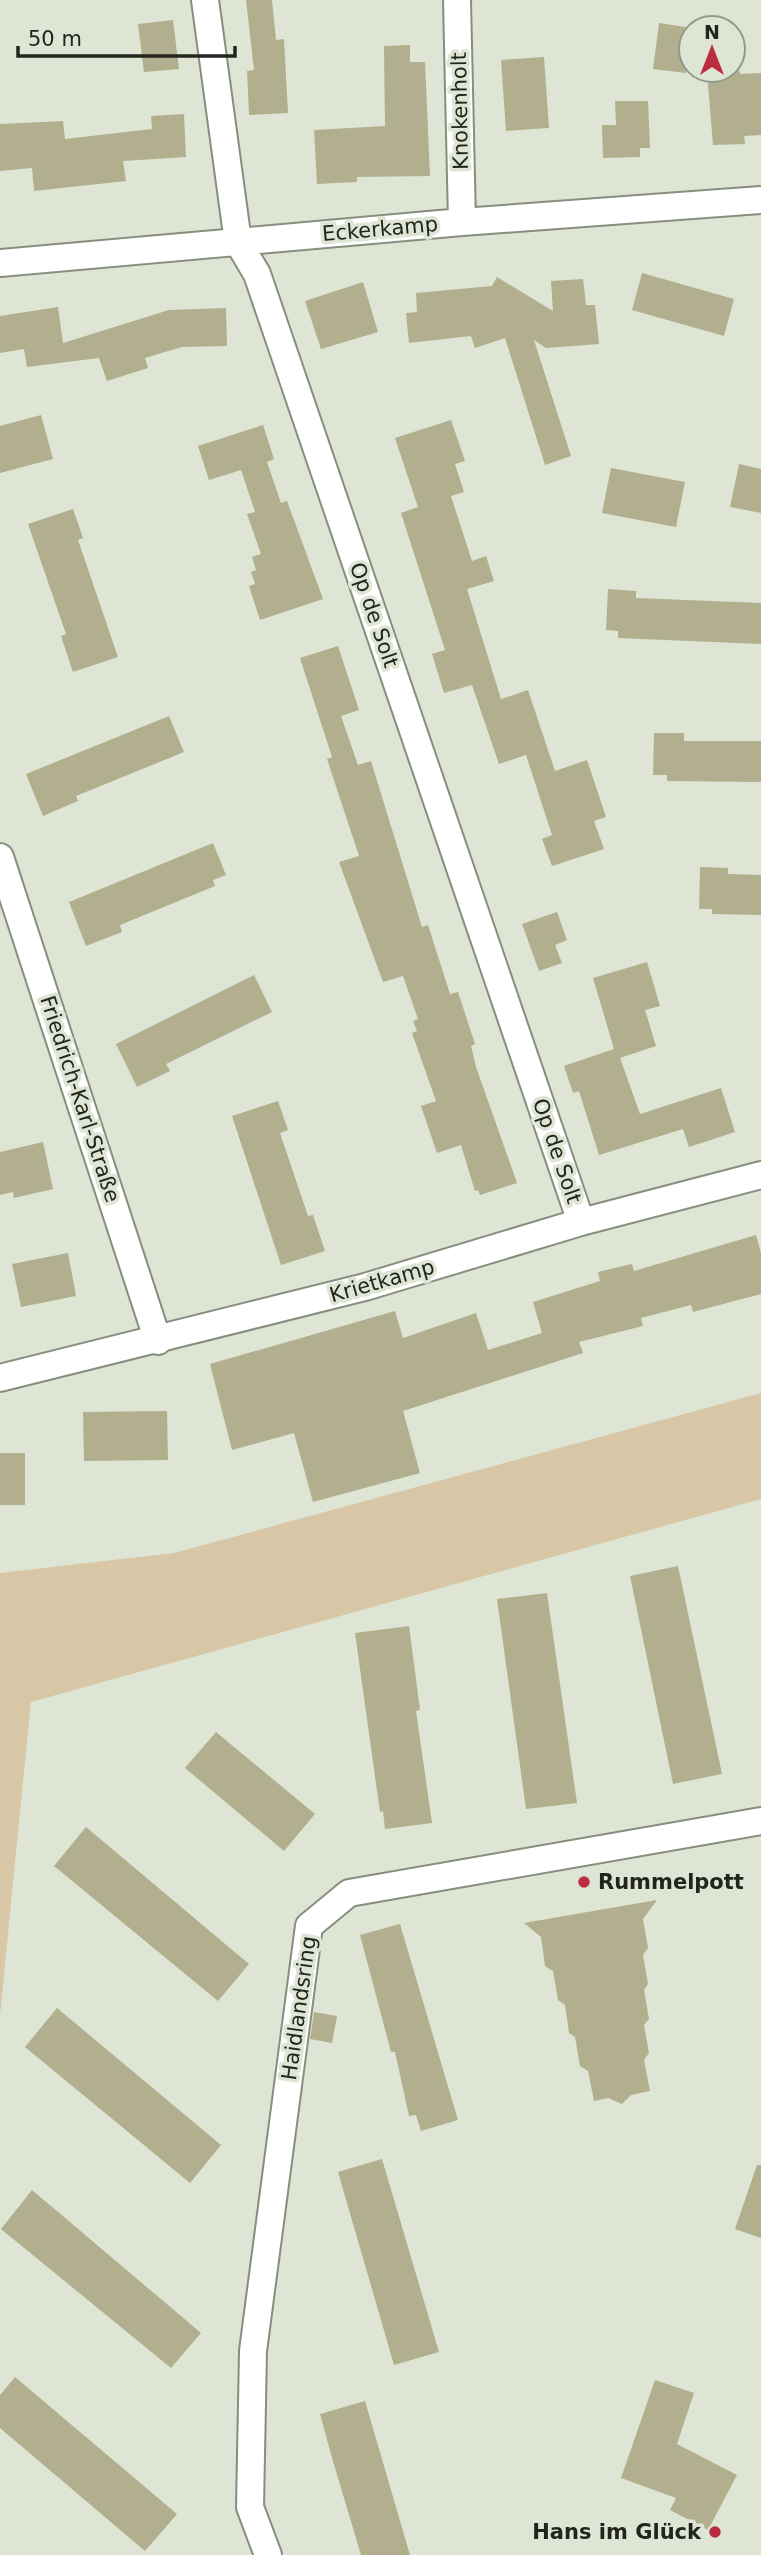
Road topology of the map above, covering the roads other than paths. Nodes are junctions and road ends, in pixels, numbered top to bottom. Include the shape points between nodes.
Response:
1 (205, 0) edge
2 (457, 0) edge
3 (761, 200) edge
4 (462, 222) junction
5 (238, 242) junction
6 (0, 263) edge
7 (0, 857) edge
8 (761, 1175) edge
9 (581, 1222) junction
10 (158, 1340) junction
11 (0, 1378) edge
12 (761, 1821) edge
13 (268, 2555) edge

1 - 5 street, Op de Solt
2 - 4 street, Knokenholt
3 - 4 street, Eckerkamp
4 - 5 street, Eckerkamp
5 - 6 street, Eckerkamp
5 - 9 street, Op de Solt via 257,274
7 - 10 street, Friedrich-Karl-Straße
8 - 9 street, Krietkamp
9 - 10 street, Krietkamp via 365,1287
10 - 11 street, Krietkamp
12 - 13 street, Haidlandsring via 349,1893 309,1926 253,2351 250,2507

